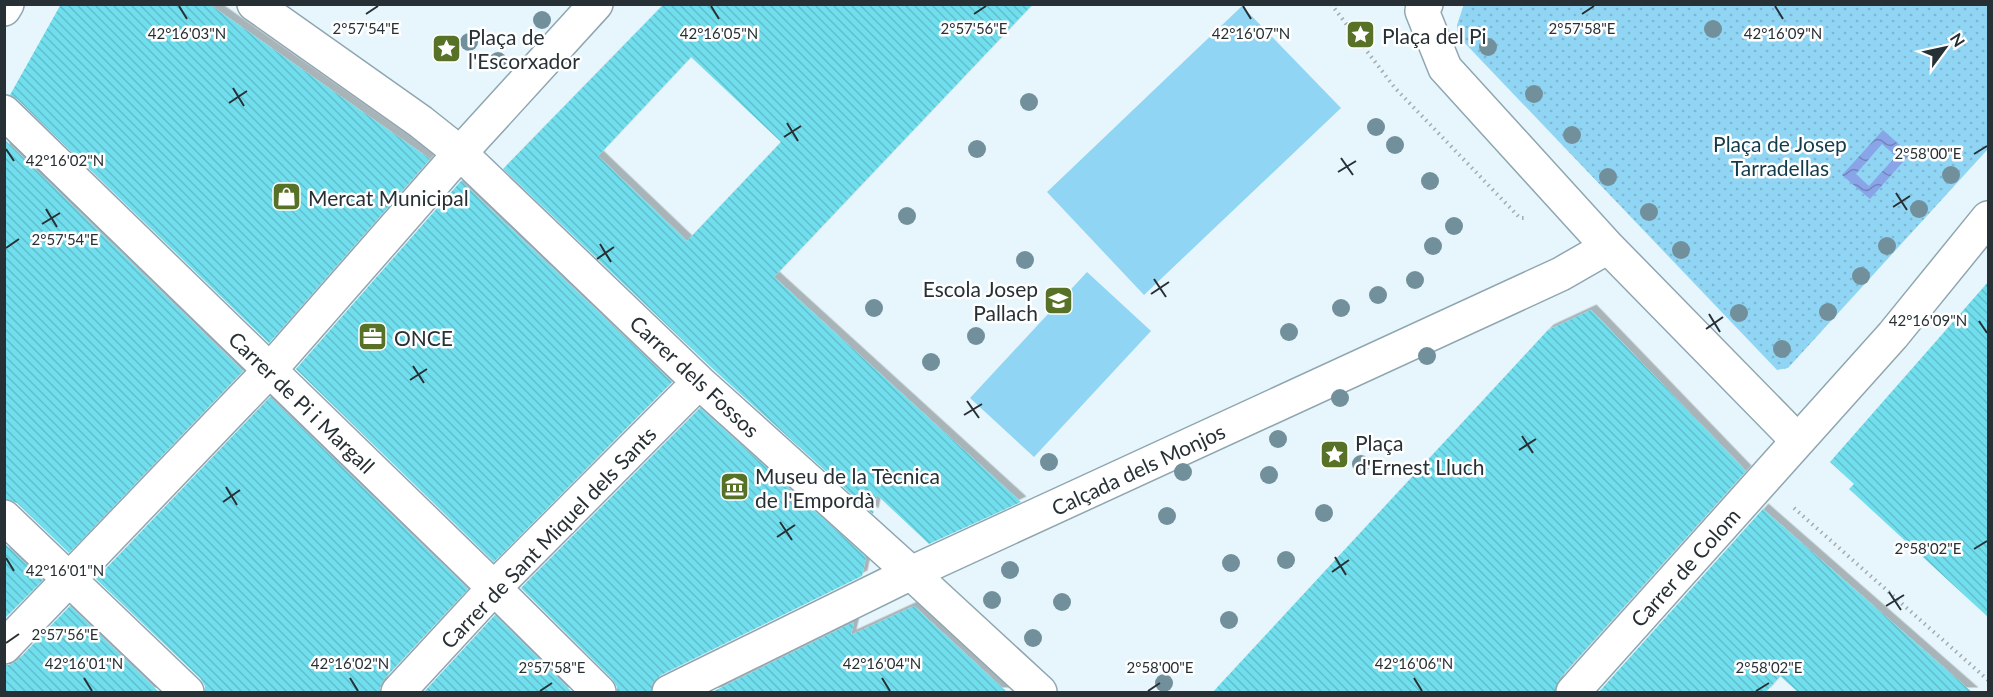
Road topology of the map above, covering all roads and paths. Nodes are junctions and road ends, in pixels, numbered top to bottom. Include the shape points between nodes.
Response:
1 (7, 4) edge
2 (254, 4) edge
3 (596, 4) edge
4 (1426, 4) edge
5 (4, 9) edge
6 (4, 112) edge
7 (460, 153) junction
8 (1989, 218) edge
9 (1608, 247) junction
10 (269, 371) junction
11 (699, 382) junction
12 (1798, 441) junction
13 (1762, 480) junction
14 (4, 517) edge
15 (911, 573) junction
16 (69, 580) junction
17 (494, 588) junction
18 (4, 646) edge
19 (1989, 680) edge
20 (187, 693) edge
21 (398, 693) edge
22 (599, 693) edge
23 (669, 693) edge
24 (1040, 693) edge
25 (1573, 693) edge

1 - 5 street
2 - 7 street
3 - 7 street
4 - 9 street via 1422,11 1444,68
6 - 10 street, Carrer de Pi i Margall
7 - 10 street
7 - 11 street, Carrer dels Fossos
8 - 12 street via 1893,335
9 - 12 street
9 - 15 street, Calçada dels Monjos via 1561,274
10 - 16 street
10 - 17 street, Carrer de Pi i Margall
11 - 15 street, Carrer dels Fossos
11 - 17 street, Carrer de Sant Miquel dels Sants
12 - 13 street, Carrer de Colom
13 - 19 path
13 - 25 street, Carrer de Colom
14 - 16 street
15 - 23 street, Calçada dels Monjos
15 - 24 street, Carrer dels Fossos
16 - 18 street
16 - 20 street
17 - 21 street, Carrer de Sant Miquel dels Sants
17 - 22 street, Carrer de Pi i Margall

